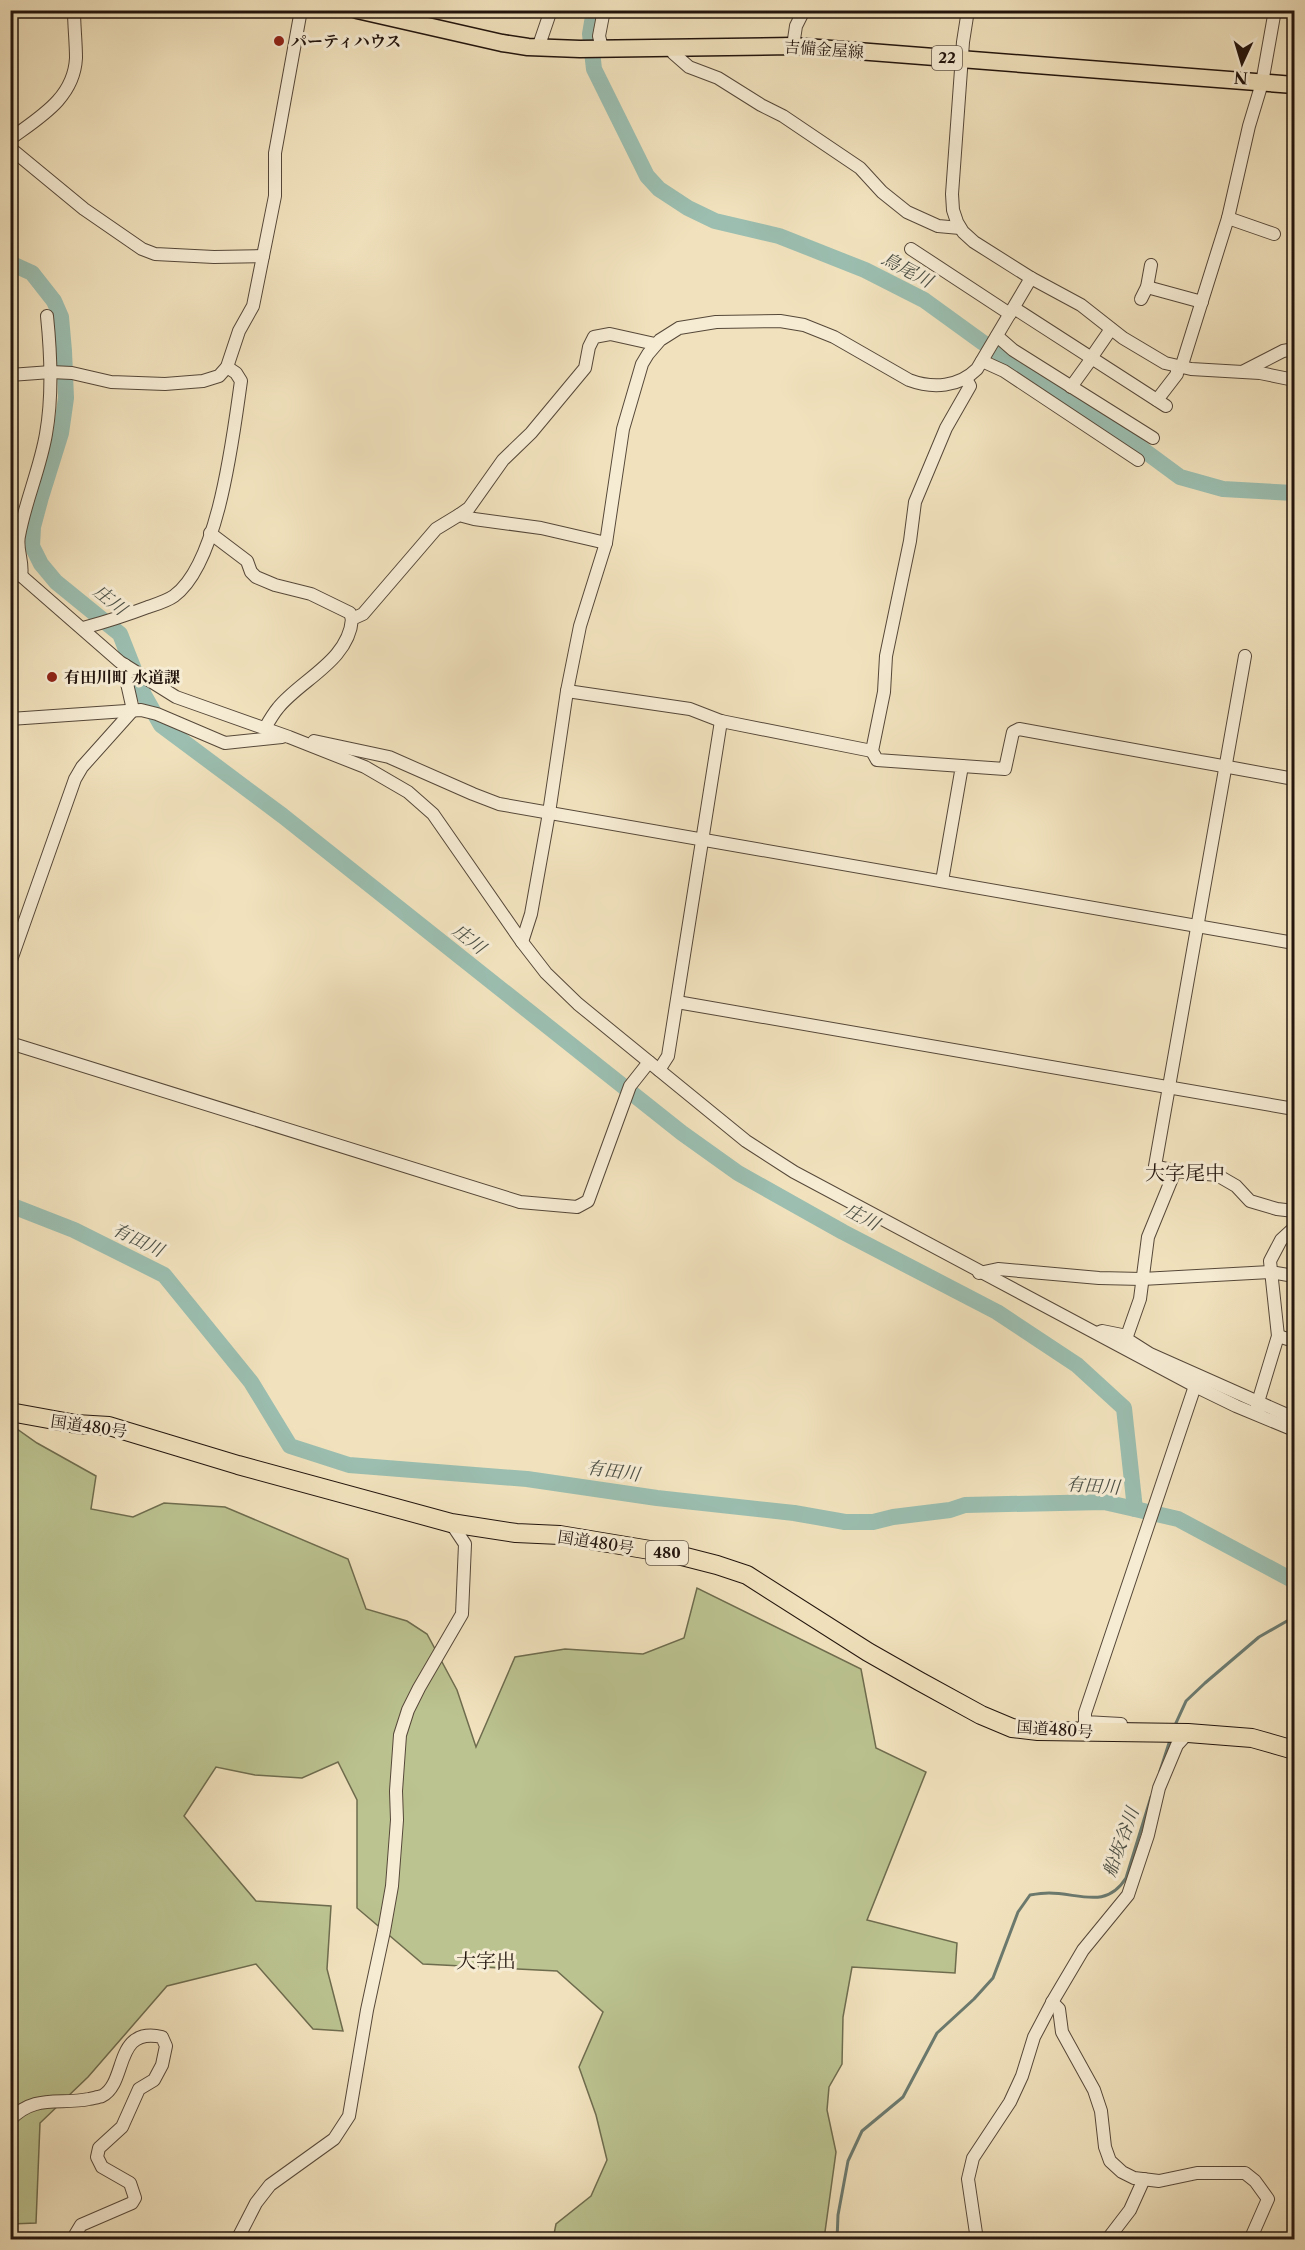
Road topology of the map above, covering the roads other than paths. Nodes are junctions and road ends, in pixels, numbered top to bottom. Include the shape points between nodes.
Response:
1 (74, 10) edge
2 (301, 10) edge
3 (357, 10) edge
4 (551, 10) edge
5 (604, 10) edge
6 (804, 10) edge
7 (968, 10) edge
8 (1275, 10) edge
9 (793, 46) junction
10 (673, 47) junction
11 (538, 48) junction
12 (601, 48) junction
13 (962, 59) junction
14 (1262, 82) junction
15 (1294, 85) edge
16 (10, 139) edge
17 (10, 148) edge
18 (1228, 218) junction
19 (960, 228) junction
20 (1274, 234) dead end
21 (911, 249) dead end
22 (262, 256) junction
23 (1151, 265) dead end
24 (1031, 279) junction
25 (1147, 287) junction
26 (1141, 299) dead end
27 (1202, 302) junction
28 (1012, 311) junction
29 (47, 316) dead end
30 (1111, 329) junction
31 (996, 338) junction
32 (655, 344) junction
33 (1294, 349) edge
34 (984, 358) junction
35 (1092, 358) junction
36 (227, 367) junction
37 (1179, 368) junction
38 (51, 372) junction
39 (1242, 372) junction
40 (10, 375) edge
41 (966, 379) junction
42 (1294, 380) edge
43 (1071, 387) junction
44 (1153, 438) dead end
45 (1138, 459) dead end
46 (459, 514) junction
47 (210, 533) junction
48 (606, 543) junction
49 (10, 566) edge
50 (16, 578) edge
51 (352, 619) junction
52 (83, 628) junction
53 (1245, 656) dead end
54 (125, 665) junction
55 (567, 690) junction
56 (133, 710) junction
57 (10, 719) edge
58 (721, 721) junction
59 (265, 728) junction
60 (289, 736) junction
61 (872, 751) junction
62 (389, 757) junction
63 (962, 766) junction
64 (1225, 767) junction
65 (380, 776) junction
66 (1294, 779) edge
67 (549, 813) junction
68 (704, 839) junction
69 (942, 881) junction
70 (1197, 926) junction
71 (522, 942) junction
72 (1294, 943) edge
73 (10, 963) edge
74 (677, 1002) junction
75 (10, 1043) edge
76 (654, 1066) junction
77 (1169, 1086) junction
78 (1294, 1109) edge
79 (1175, 1171) junction
80 (1294, 1211) edge
81 (1294, 1227) edge
82 (1270, 1272) junction
83 (979, 1273) junction
84 (1294, 1276) edge
85 (1142, 1279) junction
86 (1096, 1334) junction
87 (1127, 1336) junction
88 (1278, 1336) junction
89 (1294, 1341) edge
90 (1193, 1390) junction
91 (1258, 1402) junction
92 (10, 1412) edge
93 (1293, 1425) edge
94 (451, 1522) junction
95 (1139, 1733) junction
96 (1188, 1733) junction
97 (1294, 1750) edge
98 (1052, 2002) junction
99 (10, 2120) edge
100 (1144, 2179) junction
101 (72, 2240) edge
102 (237, 2240) edge
103 (977, 2240) edge
104 (1107, 2240) edge
105 (1250, 2240) edge

1 - 16 street via 76,58 68,88 51,109
2 - 22 street via 275,153 275,196
3 - 11 main road, 吉備金屋線 / 22
4 - 11 street
5 - 12 street
6 - 9 street
7 - 13 street
8 - 14 street
9 - 10 main road, 吉備金屋線 / 22
9 - 13 main road, 吉備金屋線 / 22
10 - 12 main road, 吉備金屋線 / 22
10 - 19 street via 689,67 718,78 783,116 860,168 907,212 938,226
11 - 12 main road, 吉備金屋線 / 22
13 - 14 main road, 吉備金屋線 / 22
13 - 19 street via 952,194
14 - 15 main road, 吉備金屋線 / 22
14 - 18 street
17 - 22 street via 84,209 142,249 155,254
18 - 20 street
18 - 27 street
19 - 24 street via 974,242
21 - 28 street
22 - 36 street via 253,306 239,331
23 - 25 street
24 - 28 street
24 - 30 street via 1081,306
25 - 26 street
25 - 27 street
27 - 37 street
28 - 31 street
28 - 35 street
29 - 38 street
30 - 35 street
30 - 37 street
31 - 34 street
31 - 43 street
32 - 41 street via 679,328 696,324 786,322 834,337 919,384 941,386
32 - 46 street via 610,334 594,337 585,368 503,460 469,508
32 - 48 street via 642,364 623,429
33 - 39 street
34 - 41 street
34 - 45 street
35 - 37 street via 1161,403
35 - 43 street
36 - 38 street via 219,376 203,381 165,384 111,382
36 - 47 street via 241,381 228,467
37 - 39 street
38 - 40 street
38 - 50 street via 46,436 18,539 23,567
39 - 42 street
41 - 61 street via 970,386 946,428 915,502
43 - 44 street
46 - 48 street
46 - 51 street via 436,529 363,614
47 - 51 street via 247,561 256,577 311,594 350,613
47 - 52 street via 199,568 187,586 171,598
48 - 55 street via 580,626
49 - 50 street
50 - 52 street
51 - 59 street via 349,636 334,656 278,707
52 - 54 street
53 - 64 street
54 - 56 street
54 - 59 street via 176,697
55 - 58 street via 690,709
55 - 67 street
56 - 57 street
56 - 60 street via 157,714 225,743
56 - 73 street via 75,779
58 - 61 street
58 - 68 street
59 - 60 street
60 - 62 street
60 - 65 street
61 - 63 street via 878,760
62 - 65 street via 375,760 373,768
62 - 67 street via 490,801
63 - 64 street via 1005,769 1013,732 1019,729
63 - 69 street
64 - 66 street
64 - 70 street
65 - 71 street via 408,792 433,814
67 - 68 street
67 - 71 street via 531,914
68 - 69 street
68 - 74 street
69 - 70 street
70 - 72 street
70 - 77 street
71 - 76 street via 578,1004
74 - 76 street via 668,1056
74 - 77 street
75 - 76 street via 520,1202 576,1207 588,1201 630,1086
76 - 83 street via 746,1141 794,1172
77 - 78 street
77 - 79 street via 1155,1166
79 - 80 street via 1217,1175 1236,1186 1250,1201
79 - 85 street via 1148,1237
81 - 82 street via 1281,1240 1270,1261
82 - 84 street
82 - 85 street
82 - 88 street
83 - 85 street via 998,1269
83 - 86 street
85 - 87 street via 1140,1299
86 - 87 street via 1102,1330
86 - 90 street
87 - 91 street via 1150,1354
88 - 89 street
88 - 91 street
90 - 93 street
90 - 95 street via 1085,1713 1085,1722 1133,1724
91 - 93 street via 1257,1405
92 - 94 highway, 国道480号 / 480 via 109,1426
94 - 95 highway, 国道480号 / 480 via 571,1537 717,1565 747,1575 868,1652 1012,1728
94 - 102 street via 465,1544 462,1614 415,1696 400,1735 392,1886 349,2116 334,2139 270,2185
95 - 96 highway, 国道480号 / 480
96 - 97 highway, 国道480号 / 480 via 1252,1738
96 - 98 street via 1177,1745 1160,1788 1128,1895 1083,1950
98 - 100 street via 1059,2009 1062,2032 1094,2090 1110,2161 1122,2172
98 - 103 street via 1034,2037 1010,2102 973,2158 968,2179
99 - 101 street via 40,2102 102,2096 112,2086 129,2047 143,2036 162,2037 166,2046 154,2080 139,2090 122,2127 99,2148 97,2157 102,2167 130,2183 135,2198 132,2203 81,2225
100 - 104 street via 1130,2210
100 - 105 street via 1245,2173 1268,2199

